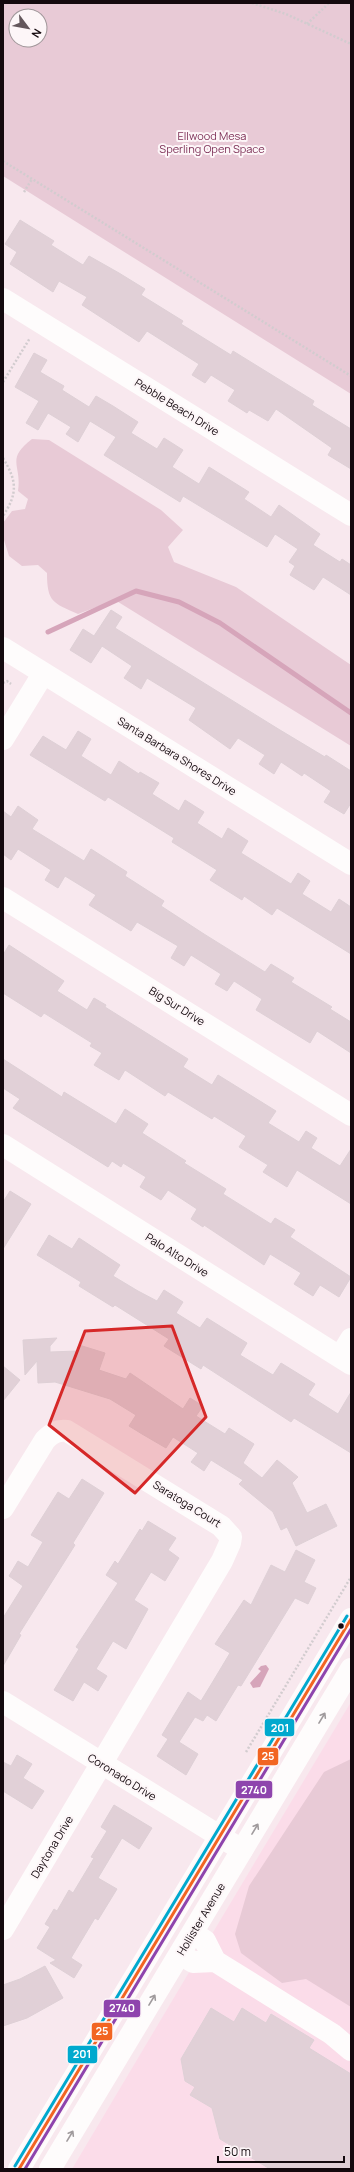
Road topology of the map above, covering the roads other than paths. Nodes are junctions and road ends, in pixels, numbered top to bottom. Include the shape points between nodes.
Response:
1 (3, 299) edge
2 (351, 515) edge
3 (3, 648) edge
4 (43, 674) junction
5 (3, 739) edge
6 (351, 864) edge
7 (3, 898) edge
8 (351, 1115) edge
9 (3, 1145) edge
10 (347, 1353) edge
11 (3, 1508) edge
12 (351, 1620) edge
13 (351, 1669) edge
14 (3, 1702) edge
15 (101, 1764) junction
16 (220, 1836) junction
17 (242, 1850) junction
18 (3, 1929) edge
19 (193, 1933) junction
20 (180, 1954) junction
21 (215, 1961) junction
22 (351, 2050) edge
23 (19, 2169) edge
24 (50, 2169) edge

1 - 2 street, Pebble Beach Drive
3 - 4 street, Santa Barbara Shores Drive
4 - 5 street
4 - 6 street, Santa Barbara Shores Drive
7 - 8 street, Big Sur Drive
9 - 10 street, Palo Alto Drive
11 - 15 street, Saratoga Court via 45,1440 60,1430 67,1431 221,1526 231,1537 222,1561
12 - 16 street
17 -> 13 street, Hollister Avenue
14 - 15 street, Coronado Drive
15 - 16 street, Coronado Drive
15 - 18 street, Daytona Drive
16 - 17 street, Coronado Drive
16 - 23 street
17 - 19 street, Hollister Avenue
19 - 20 street, Hollister Avenue
19 - 21 street via 205,1941
20 - 21 street via 193,1962
24 -> 20 street, Hollister Avenue
21 - 22 street via 332,2034

